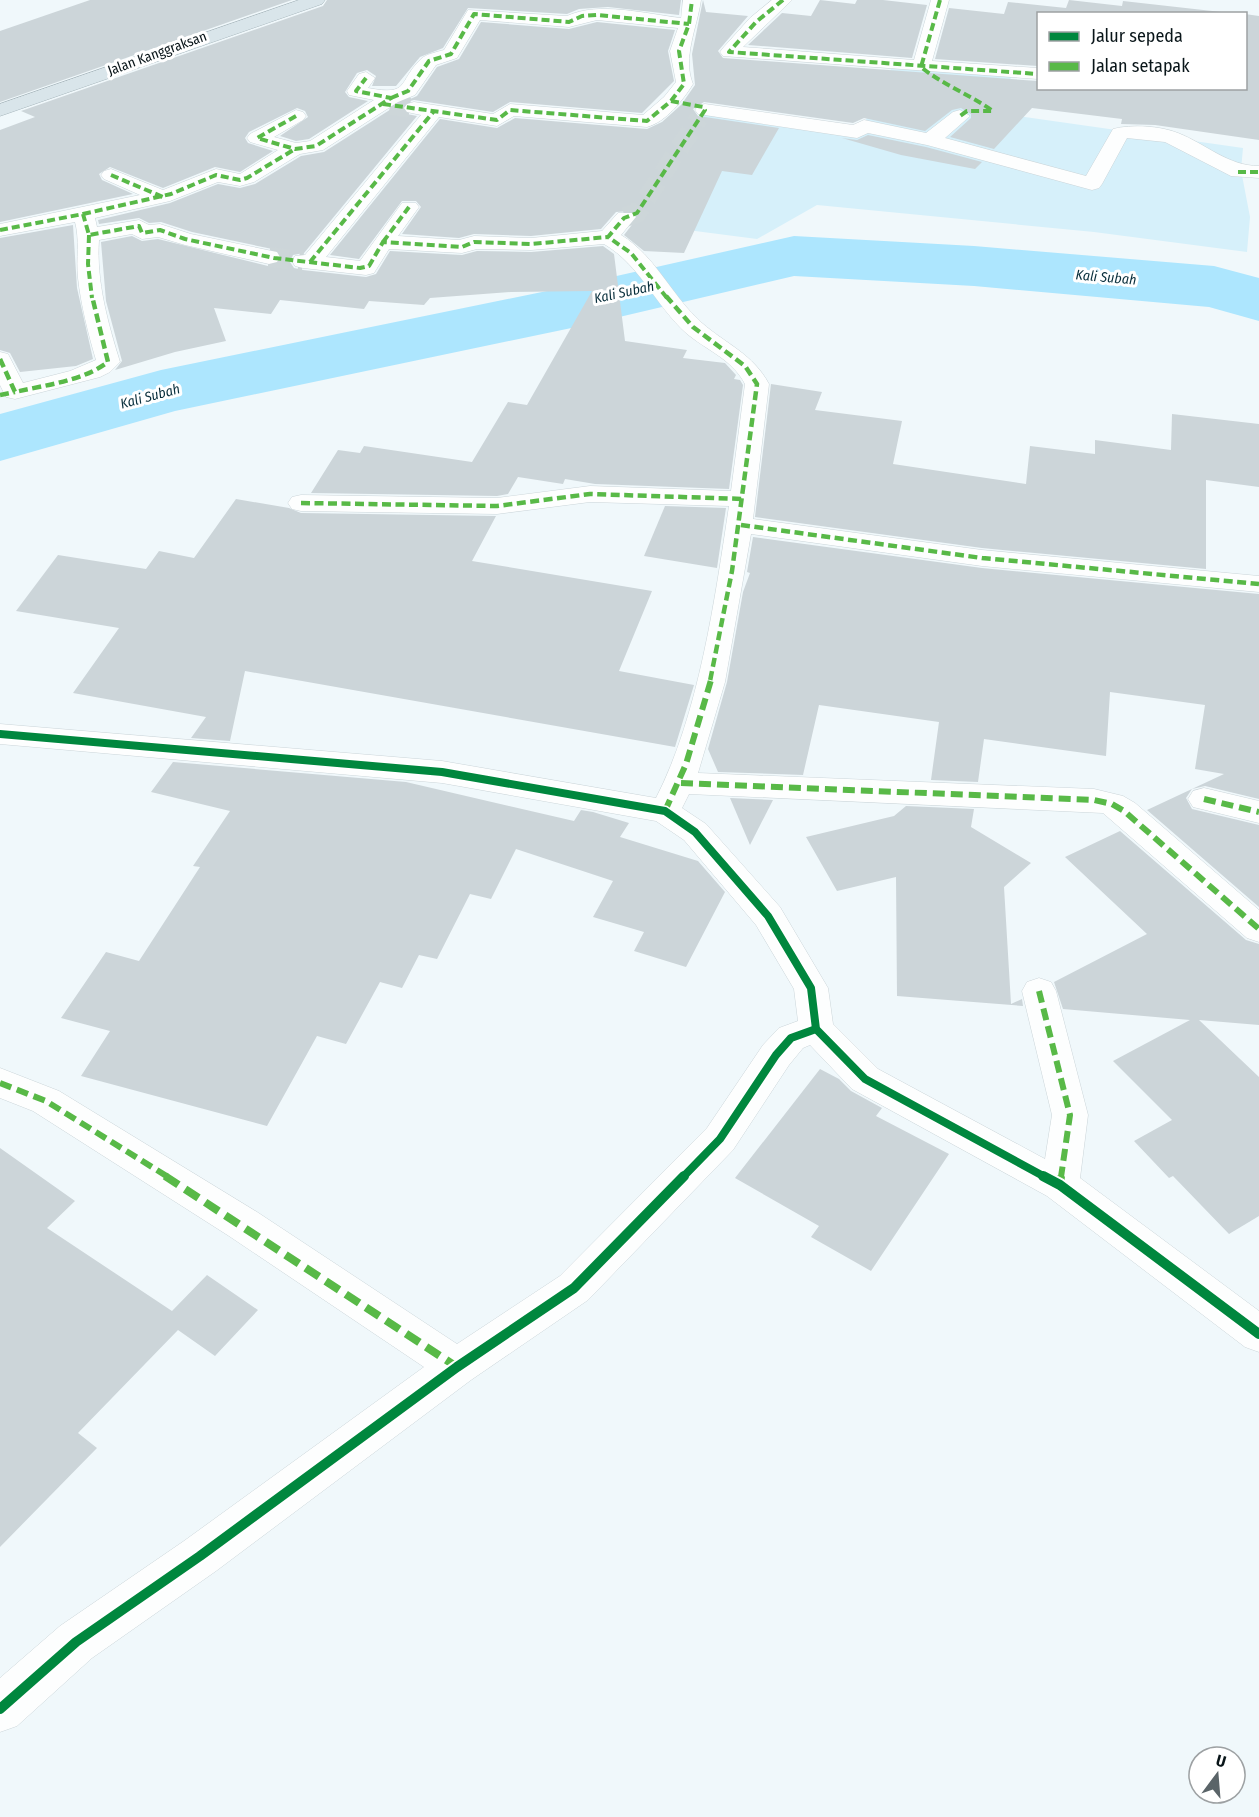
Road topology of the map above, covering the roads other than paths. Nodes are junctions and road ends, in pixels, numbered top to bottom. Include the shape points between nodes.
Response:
1 (315, 0) edge
2 (692, 0) edge
3 (783, 0) edge
4 (940, 0) edge
5 (689, 24) junction
6 (921, 67) junction
7 (1037, 74) edge
8 (366, 78) dead end
9 (671, 101) junction
10 (388, 102) junction
11 (412, 108) tunnel mouth
12 (0, 110) edge
13 (434, 111) junction
14 (296, 116) dead end
15 (960, 116) dead end
16 (930, 140) junction
17 (295, 149) junction
18 (1249, 172) edge
19 (111, 175) dead end
20 (163, 196) junction
21 (409, 207) dead end
22 (625, 217) tunnel mouth
23 (86, 224) junction
24 (0, 230) edge
25 (608, 237) junction
26 (383, 242) junction
27 (270, 257) tunnel mouth
28 (0, 359) edge
29 (301, 503) dead end
30 (742, 512) junction
31 (1259, 584) edge
32 (0, 734) edge
33 (673, 797) junction
34 (1204, 799) dead end
35 (1259, 812) edge
36 (1259, 929) edge
37 (1039, 991) dead end
38 (816, 1029) junction
39 (0, 1083) edge
40 (1060, 1185) junction
41 (1259, 1334) edge
42 (457, 1367) junction
43 (0, 1708) edge

1 - 12 highway, Jalan Kanggraksan
2 - 5 street
3 - 6 street via 729,52
4 - 6 street
5 - 9 street via 679,51 683,82
5 - 10 street via 597,15 569,22 474,14 451,54 429,61 408,91
6 - 7 street
8 - 10 street via 356,91
9 - 13 street via 647,121 510,110 497,120
9 - 16 street via 703,107 702,114 857,132 864,126
10 - 17 street via 316,146
11 - 13 street
13 - 26 street via 306,262 366,268
14 - 17 street via 256,138
15 - 16 street
16 - 18 street via 1092,184 1124,132 1170,137
17 - 20 street via 247,178 216,175
19 - 20 street
20 - 23 street
21 - 26 street
22 - 25 street
23 - 24 street
23 - 27 street via 139,226 142,233 160,230
23 - 28 street via 91,284 108,362 87,373 10,393
25 - 26 street via 531,244 474,242 462,247
25 - 30 street via 628,251 692,327 752,371 757,384
29 - 30 street via 497,506 590,494
30 - 31 street via 982,558
30 - 33 street via 721,634 693,748
32 - 33 street via 442,772
33 - 36 street via 1094,800 1112,804
33 - 38 street via 695,832 768,916 811,988
34 - 35 street
37 - 40 street via 1070,1115
38 - 40 street via 865,1079
38 - 42 street via 791,1038 776,1054 720,1139 574,1288
39 - 42 street via 46,1101 224,1211
40 - 41 street
42 - 43 street via 76,1642

